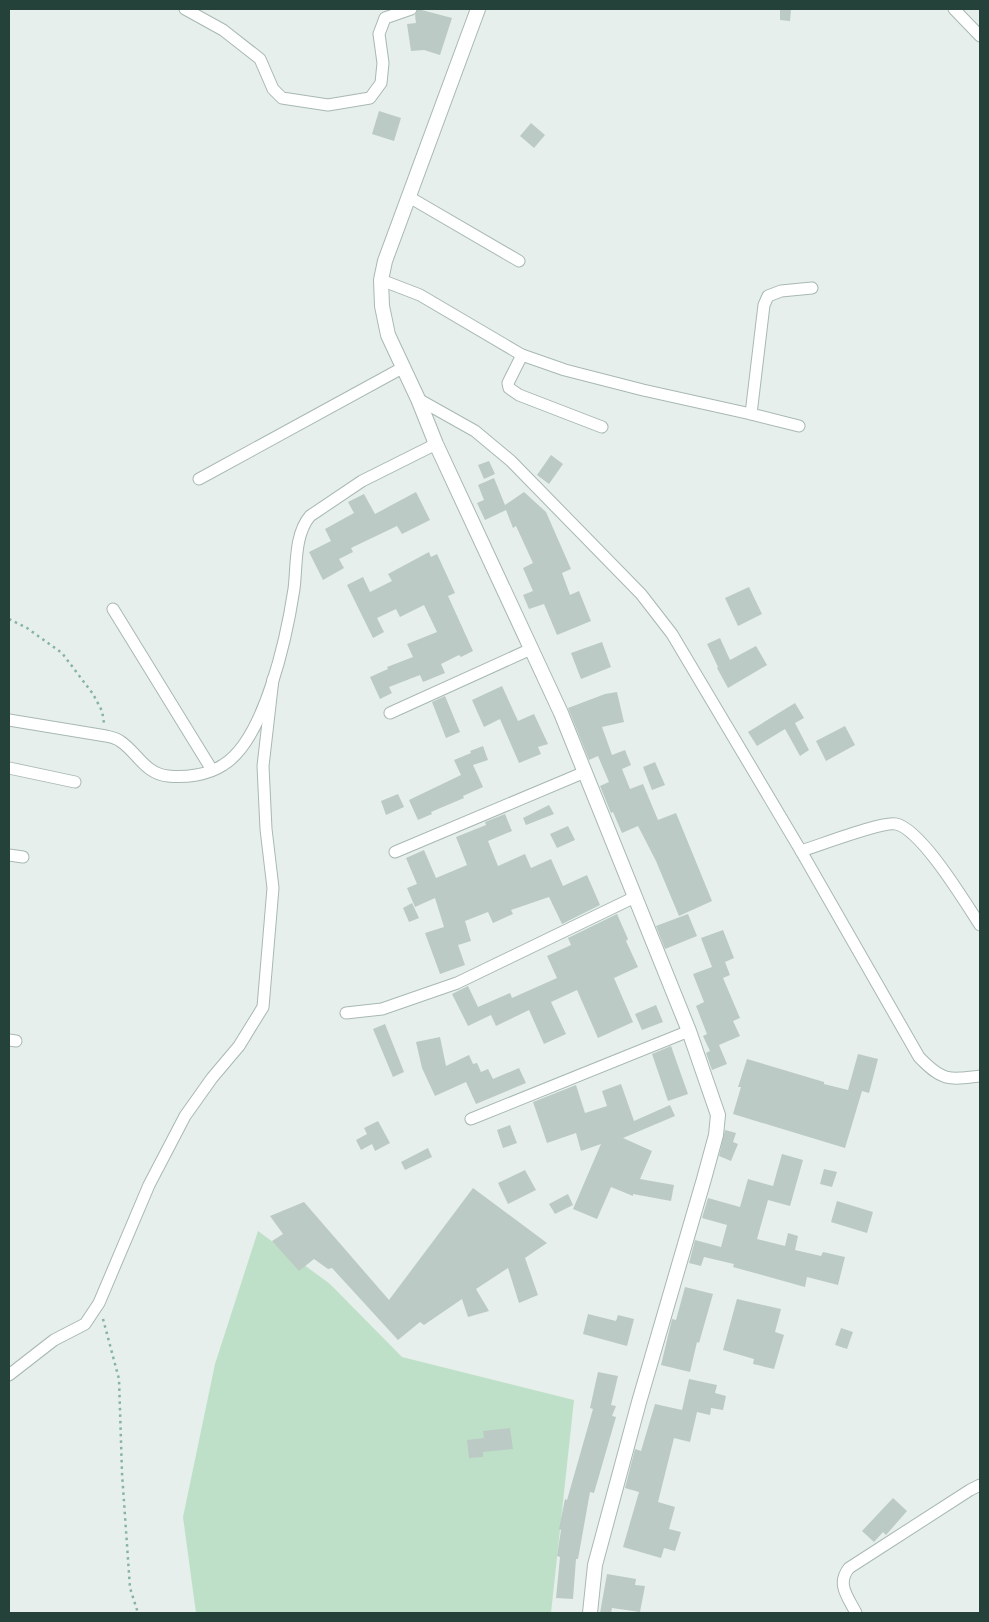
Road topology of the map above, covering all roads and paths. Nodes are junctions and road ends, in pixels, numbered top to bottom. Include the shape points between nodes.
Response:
1 (185, 9) edge
2 (410, 9) edge
3 (476, 9) edge
4 (954, 9) edge
5 (980, 36) edge
6 (409, 197) junction
7 (519, 261) dead end
8 (381, 280) junction
9 (812, 288) dead end
10 (522, 355) junction
11 (404, 367) junction
12 (418, 399) junction
13 (751, 414) junction
14 (602, 426) dead end
15 (799, 426) dead end
16 (436, 444) junction
17 (200, 479) dead end
18 (113, 609) dead end
19 (9, 620) edge
20 (531, 649) junction
21 (273, 679) junction
22 (390, 713) dead end
23 (9, 720) edge
24 (106, 736) junction
25 (9, 768) edge
26 (212, 770) junction
27 (585, 772) junction
28 (75, 782) dead end
29 (801, 851) junction
30 (395, 852) dead end
31 (9, 855) edge
32 (23, 857) dead end
33 (635, 897) junction
34 (980, 925) edge
35 (346, 1013) dead end
36 (689, 1031) junction
37 (980, 1076) edge
38 (471, 1119) dead end
39 (99, 1303) junction
40 (9, 1375) edge
41 (980, 1485) edge
42 (138, 1613) edge
43 (590, 1613) edge
44 (856, 1613) edge

1 - 2 street via 223,30 260,60 273,89 282,98 328,105 370,98 381,83 383,63 379,34 385,18
3 - 6 street
4 - 5 street
6 - 7 street
6 - 8 street
8 - 10 street via 420,295
8 - 11 street via 388,335
9 - 13 street via 781,292 768,296 766,300
10 - 13 street via 565,370
10 - 14 street via 508,383 509,388 519,395
11 - 12 street
11 - 17 street
12 - 16 street
12 - 29 street via 475,431 511,461 641,594 672,634
13 - 15 street
16 - 20 street
16 - 21 street via 362,481 304,523 285,637
18 - 26 street
19 - 24 path via 28,628 62,653 93,694 102,711
20 - 22 street
20 - 27 street
21 - 26 street via 260,716 244,746 223,765
21 - 39 street via 263,766 273,888 263,1007 239,1046 185,1116 149,1185
23 - 24 street
24 - 26 street via 119,740 146,768 166,776 185,777
25 - 28 street
27 - 30 street
27 - 33 street
29 - 34 street via 895,823 917,838
29 - 37 street via 919,1057 946,1078
31 - 32 street
33 - 35 street via 457,983 382,1009
33 - 36 street
36 - 38 street
36 - 43 street via 718,1114 716,1135 595,1566
39 - 40 street via 85,1324 54,1340
39 - 42 path via 119,1379 130,1588
41 - 44 street via 849,1568 843,1575 843,1584

